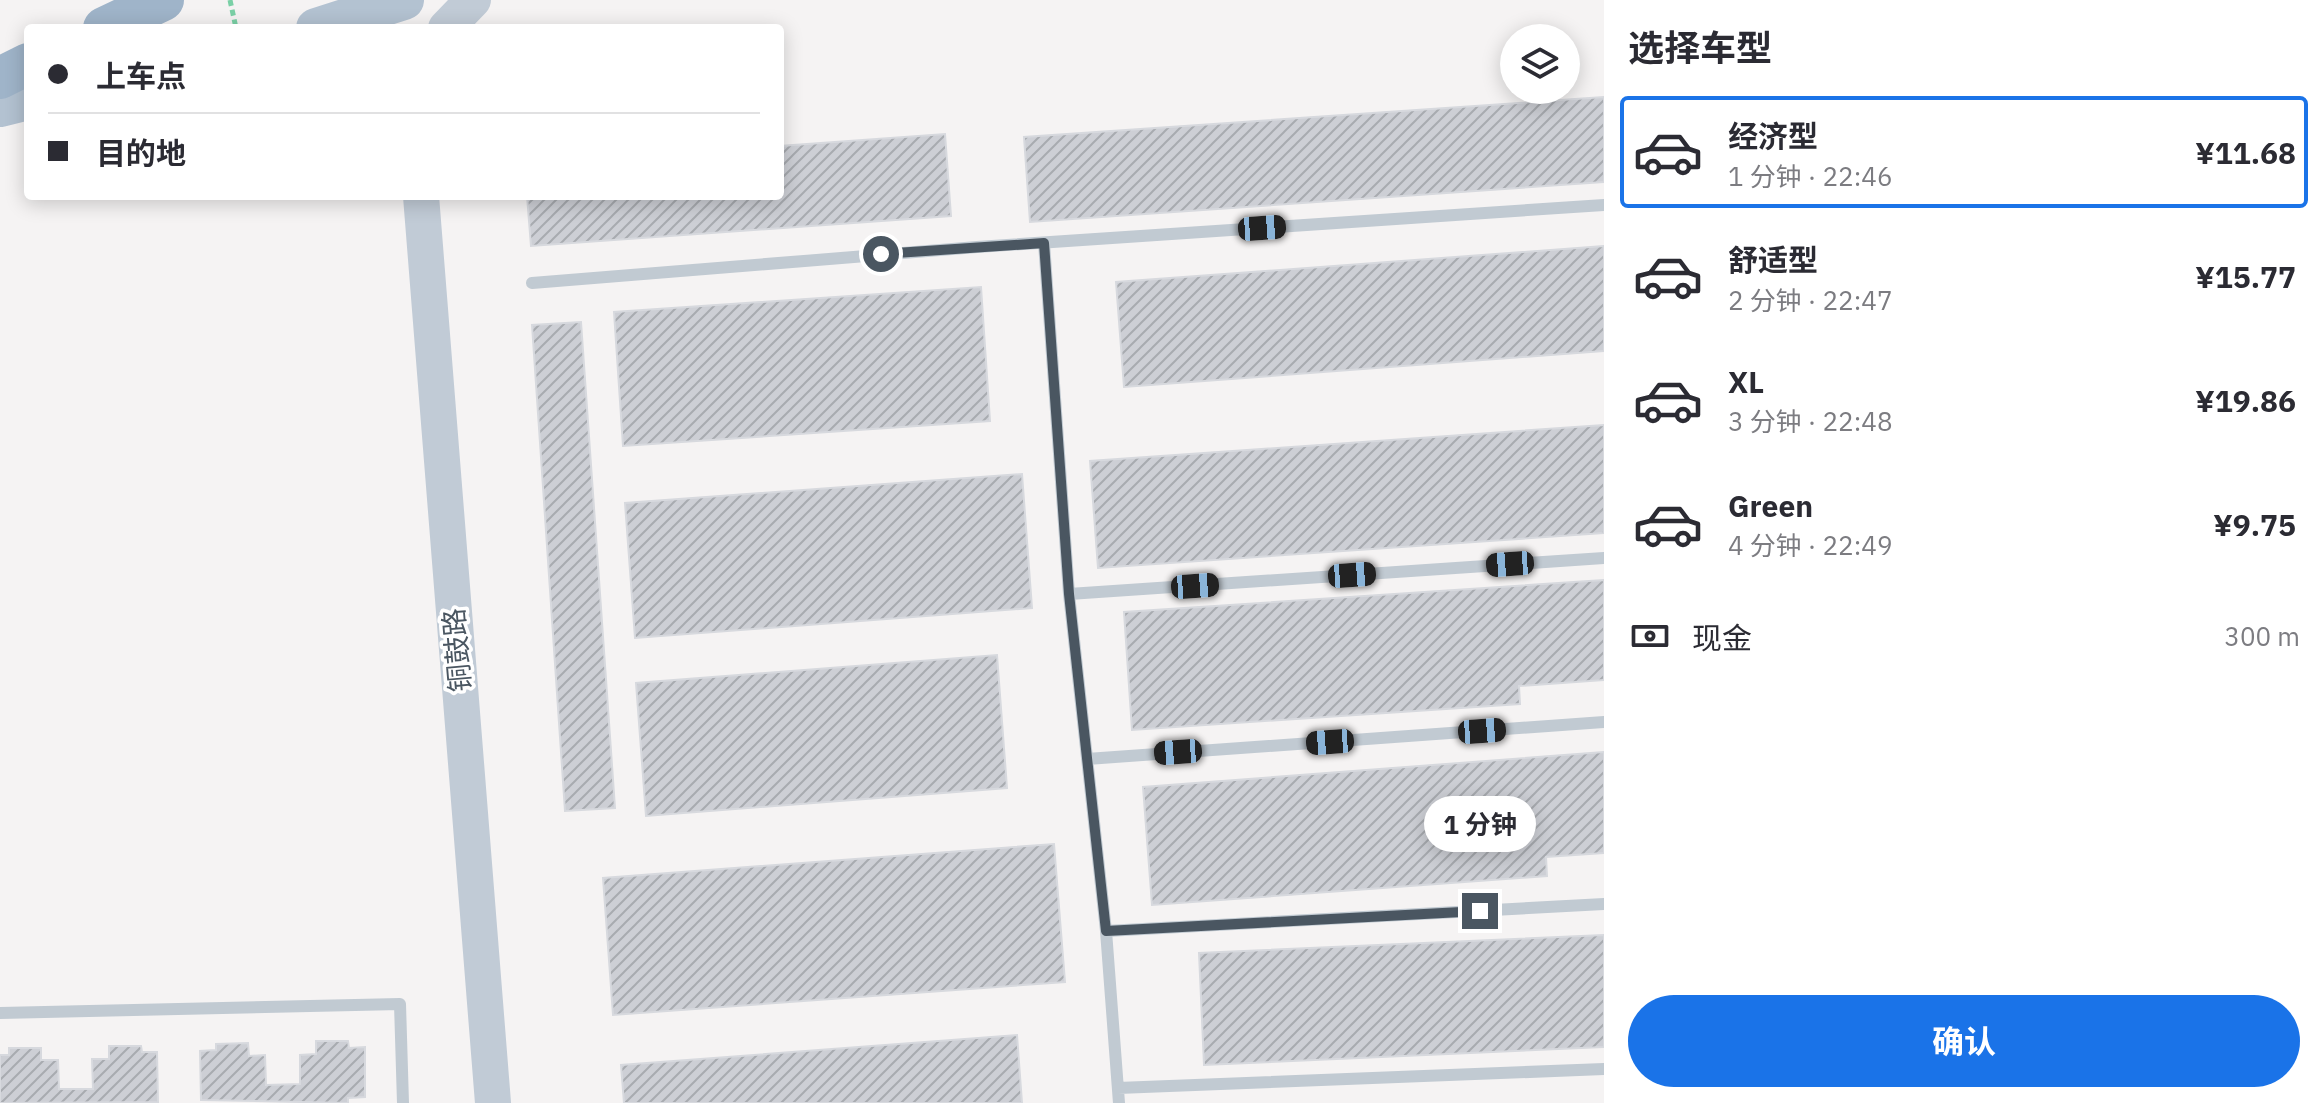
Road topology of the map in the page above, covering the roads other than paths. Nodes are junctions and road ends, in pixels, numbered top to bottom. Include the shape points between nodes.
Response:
1 (163, 0) edge
2 (404, 0) edge
3 (473, 0) edge
4 (112, 24) edge
5 (329, 24) edge
6 (450, 24) edge
7 (24, 66) edge
8 (0, 78) edge
9 (24, 101) edge
10 (0, 107) edge
11 (421, 200) edge
12 (1604, 205) edge
13 (1044, 243) junction
14 (532, 283) dead end
15 (1604, 558) edge
16 (1069, 594) junction
17 (1604, 722) edge
18 (1087, 759) junction
19 (1604, 904) edge
20 (1106, 931) junction
21 (0, 1013) edge
22 (1604, 1069) edge
23 (1118, 1088) junction
24 (403, 1103) edge
25 (493, 1103) edge
26 (1119, 1103) edge

1 - 4 highway
2 - 5 main road
3 - 6 main road
7 - 8 highway
9 - 10 main road
11 - 25 main road, 铜鼓路
12 - 13 lane
13 - 14 lane
13 - 16 lane
15 - 16 lane
16 - 18 lane
17 - 18 lane
18 - 20 lane
19 - 20 lane
20 - 23 lane
21 - 24 lane via 400,1004
22 - 23 lane
23 - 26 lane

